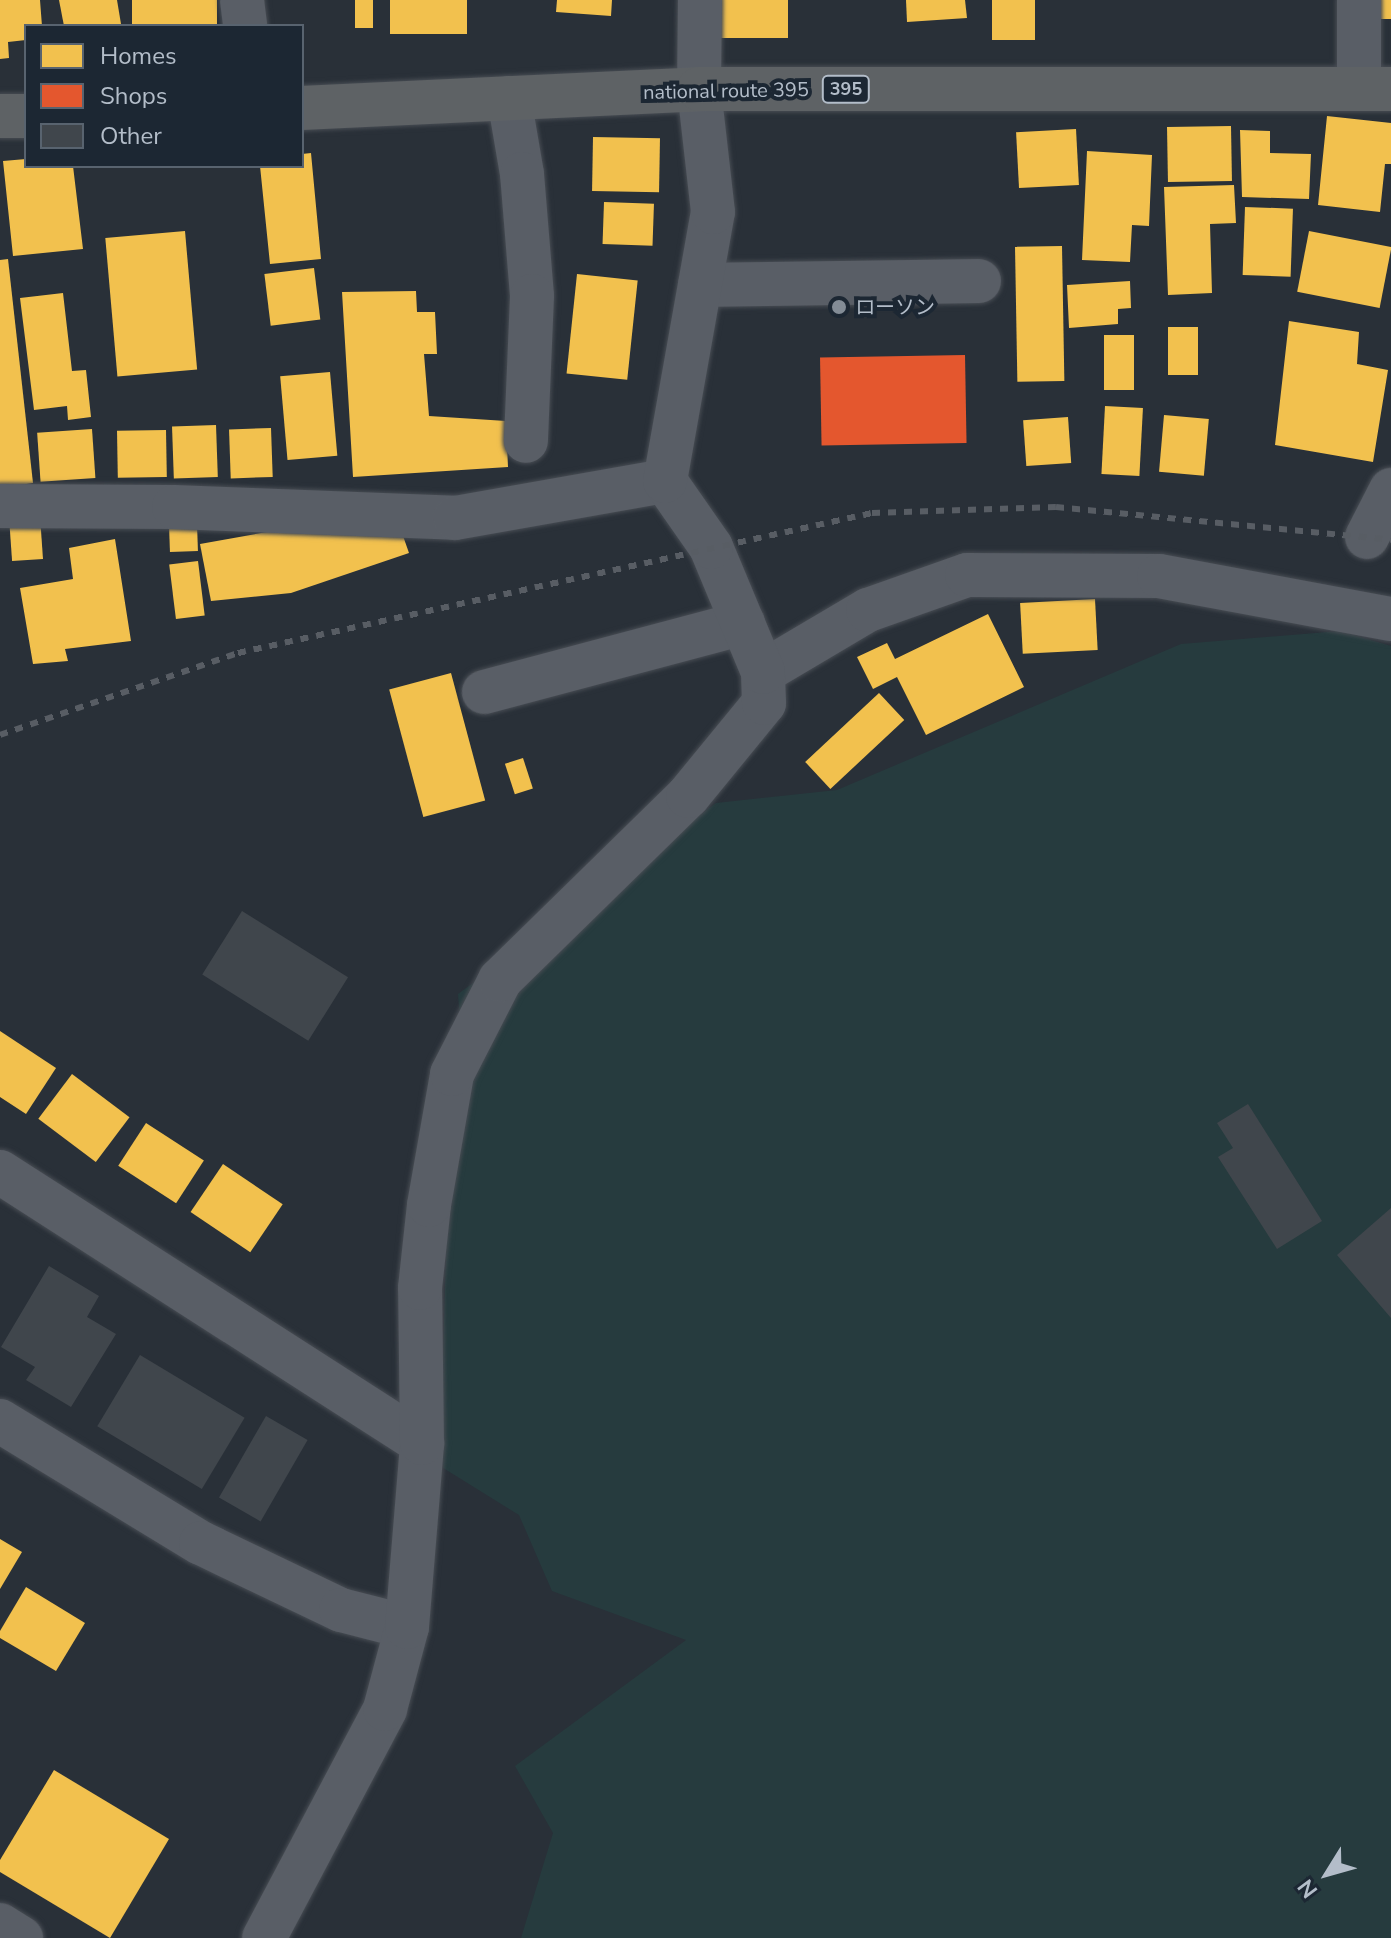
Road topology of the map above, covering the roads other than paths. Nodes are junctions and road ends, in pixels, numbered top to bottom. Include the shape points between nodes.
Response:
1 (242, 0) edge
2 (700, 0) edge
3 (1359, 0) edge
4 (245, 24) edge
5 (699, 89) junction
6 (1375, 89) edge
7 (509, 98) junction
8 (304, 108) edge
9 (0, 116) edge
10 (24, 116) edge
11 (979, 281) dead end
12 (700, 285) junction
13 (526, 441) dead end
14 (665, 481) junction
15 (1391, 490) edge
16 (0, 506) edge
17 (1367, 537) dead end
18 (1391, 619) edge
19 (743, 623) junction
20 (763, 672) junction
21 (484, 692) dead end
22 (0, 1172) edge
23 (0, 1421) edge
24 (422, 1443) junction
25 (407, 1627) junction
26 (0, 1925) edge
27 (21, 1938) edge
28 (264, 1938) edge

1 - 4 street
2 - 5 street
3 - 6 street
5 - 6 highway, national route 395 / 395
5 - 7 highway, national route 395 / 395
5 - 12 street via 713,212
7 - 8 highway, national route 395 / 395
7 - 13 street via 522,174 532,296
9 - 10 highway
11 - 12 street
12 - 14 street
14 - 16 street via 455,518
14 - 19 street via 711,547
15 - 17 street
18 - 20 street via 1159,576 967,575 868,610
19 - 20 street
19 - 21 street
20 - 24 street via 764,703 688,796 500,980 452,1074 420,1288
22 - 24 street
23 - 25 street via 201,1543 341,1610
24 - 25 street
25 - 28 street via 385,1709
26 - 27 street

